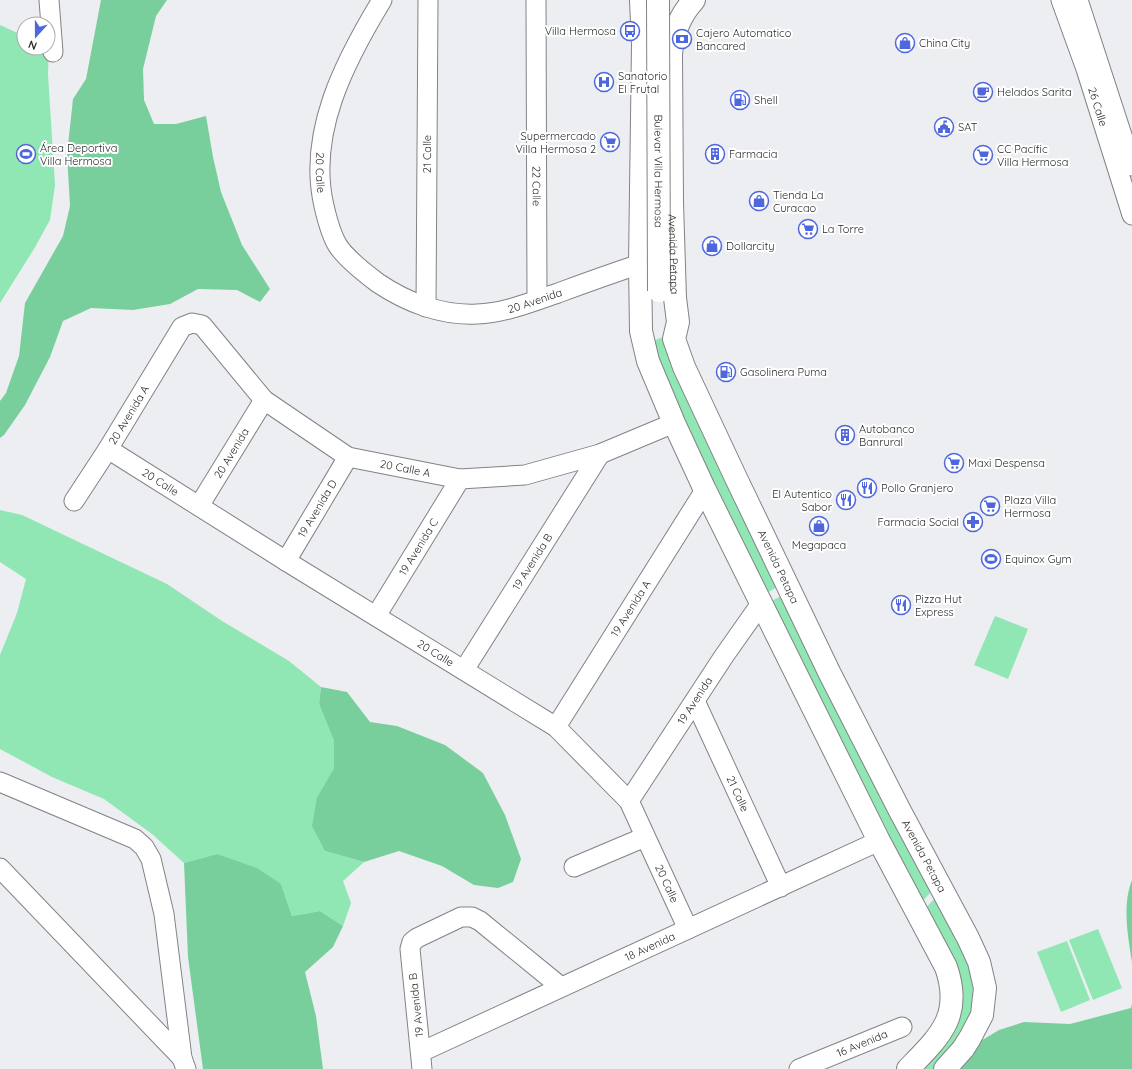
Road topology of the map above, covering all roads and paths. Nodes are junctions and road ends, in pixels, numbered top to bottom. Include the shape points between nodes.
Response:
1 (49, 0) edge
2 (382, 0) edge
3 (428, 0) edge
4 (536, 0) edge
5 (641, 0) edge
6 (658, 0) edge
7 (694, 0) edge
8 (1061, 0) edge
9 (1078, 0) edge
10 (50, 16) edge
11 (650, 21) junction
12 (677, 27) junction
13 (643, 45) junction
14 (1132, 166) edge
15 (1131, 204) edge
16 (640, 264) junction
17 (537, 300) junction
18 (426, 307) junction
19 (182, 327) joint
20 (674, 339) junction
21 (264, 400) junction
22 (674, 424) junction
23 (108, 449) junction
24 (600, 454) junction
25 (348, 457) junction
26 (460, 479) junction
27 (705, 490) junction
28 (74, 502) dead end
29 (199, 506) junction
30 (286, 561) junction
31 (788, 587) junction
32 (762, 602) junction
33 (376, 616) junction
34 (464, 670) junction
35 (694, 701) junction
36 (556, 727) junction
37 (0, 782) edge
38 (629, 801) junction
39 (645, 837) junction
40 (879, 841) junction
41 (574, 867) dead end
42 (0, 868) edge
43 (781, 887) junction
44 (688, 929) junction
45 (561, 987) junction
46 (902, 1027) dead end
47 (422, 1060) edge
48 (184, 1063) edge
49 (799, 1069) edge
50 (908, 1069) edge
51 (945, 1069) edge

1 - 10 street
2 - 18 street, 20 Calle via 344,70 328,113 319,169 321,193 327,220 338,246 363,272 386,288
3 - 18 street, 21 Calle
4 - 17 street, 22 Calle
5 - 13 main road
6 - 11 main road
6 - 20 main road, Bulevar Villa Hermosa, bridge via 660,291 665,326
7 - 12 main road, Avenida Petapa
8 - 15 street, 26 Calle
9 - 14 street, 26 Calle
11 - 12 main road via 664,18
11 - 13 main road
12 - 20 main road, Avenida Petapa via 671,54 672,211 678,322
13 - 16 main road
16 - 17 street, 20 Avenida
16 - 22 main road via 643,341 652,372
17 - 18 street, 20 Avenida via 507,311 477,314 452,314
19 - 21 street, 20 Calle A via 192,323 202,325
19 - 23 street, 20 Avenida A
20 - 31 main road, Avenida Petapa via 691,381
21 - 25 street, 20 Calle A
21 - 29 street, 20 Avenida
22 - 24 street, 20 Calle A
22 - 27 main road
23 - 28 street, 20 Avenida A
23 - 29 street, 20 Calle
24 - 26 street, 20 Calle A via 525,476
24 - 34 street, 19 Avenida B
25 - 26 street, 20 Calle A
25 - 30 street, 19 Avenida D
26 - 33 street, 19 Avenida C
27 - 32 main road
27 - 36 street, 19 Avenida A
29 - 30 street, 20 Calle
30 - 33 street, 20 Calle
31 - 32 main road
31 - 51 main road, Avenida Petapa via 979,962 985,988 982,1015 963,1049
32 - 35 street, 19 Avenida
32 - 40 main road
33 - 34 street, 20 Calle
34 - 36 street, 20 Calle
35 - 38 street, 19 Avenida
35 - 43 street, 21 Calle
36 - 38 street, 20 Calle
37 - 48 street via 135,840 144,847 152,859 164,914
38 - 39 street, 20 Calle
39 - 41 street
39 - 44 street, 20 Calle
40 - 43 street, 18 Avenida
40 - 50 main road via 946,967 952,988 950,1013 943,1030
42 - 48 street
43 - 44 street, 18 Avenida
44 - 45 street, 18 Avenida
45 - 47 street, 18 Avenida
45 - 47 street, 19 Avenida B via 472,917 461,917 417,938 410,948
46 - 49 street, 16 Avenida

